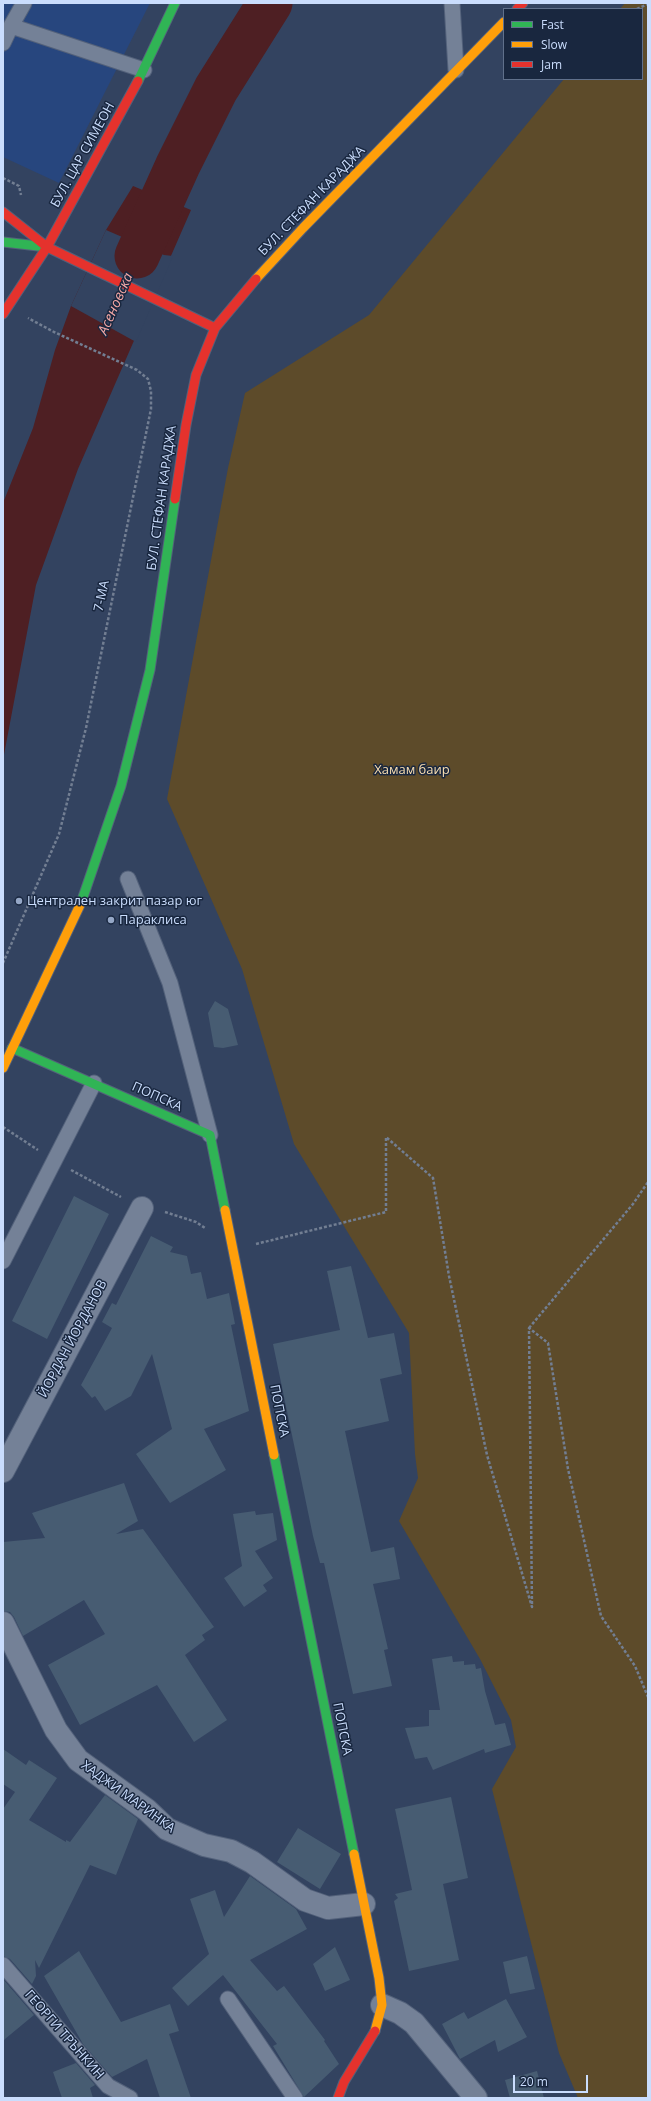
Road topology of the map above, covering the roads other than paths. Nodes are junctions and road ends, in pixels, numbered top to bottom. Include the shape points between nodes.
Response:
1 (24, 3) edge
2 (175, 3) edge
3 (452, 3) edge
4 (503, 23) edge
5 (12, 26) junction
6 (3, 43) edge
7 (144, 70) junction
8 (456, 70) junction
9 (3, 212) edge
10 (3, 242) edge
11 (47, 247) junction
12 (5, 310) edge
13 (215, 328) junction
14 (128, 879) dead end
15 (12, 1048) junction
16 (3, 1068) edge
17 (94, 1083) junction
18 (210, 1135) junction
19 (142, 1208) road end
20 (3, 1261) edge
21 (3, 1470) edge
22 (3, 1623) edge
23 (364, 1904) junction
24 (3, 1964) edge
25 (228, 1999) dead end
26 (382, 2005) junction
27 (130, 2098) edge
28 (295, 2098) edge
29 (338, 2098) edge
30 (476, 2098) edge

1 - 5 lane
2 - 7 main road, БУЛ. ЦАР СИМЕОН
3 - 8 lane
4 - 8 main road, БУЛ. СТЕФАН КАРАДЖА
5 - 6 lane
5 - 7 lane
7 - 11 main road, БУЛ. ЦАР СИМЕОН
8 - 13 main road, БУЛ. СТЕФАН КАРАДЖА via 303,228 235,302
9 - 11 main road
10 - 11 main road
11 - 12 main road, БУЛ. ЦАР СИМЕОН
11 - 13 main road
13 - 15 main road, БУЛ. СТЕФАН КАРАДЖА via 196,374 186,425 150,670 121,786 80,905
14 - 18 lane via 170,983
15 - 16 main road, БУЛ. СТЕФАН КАРАДЖА
15 - 17 main road, ПОПСКА
17 - 18 main road, ПОПСКА
17 - 20 lane
18 - 23 main road, ПОПСКА
19 - 21 street, ЙОРДАН ЙОРДАНОВ
22 - 23 street, ХАДЖИ МАРИНКА via 56,1730 78,1760 147,1810 167,1829 204,1845 231,1851 252,1862 305,1900 328,1908
23 - 26 main road, ПОПСКА
24 - 27 lane, ГЕОРГИ ТРЪНКИН via 108,2086
25 - 28 lane
26 - 29 main road via 376,2028 344,2082
26 - 30 street via 414,2023

